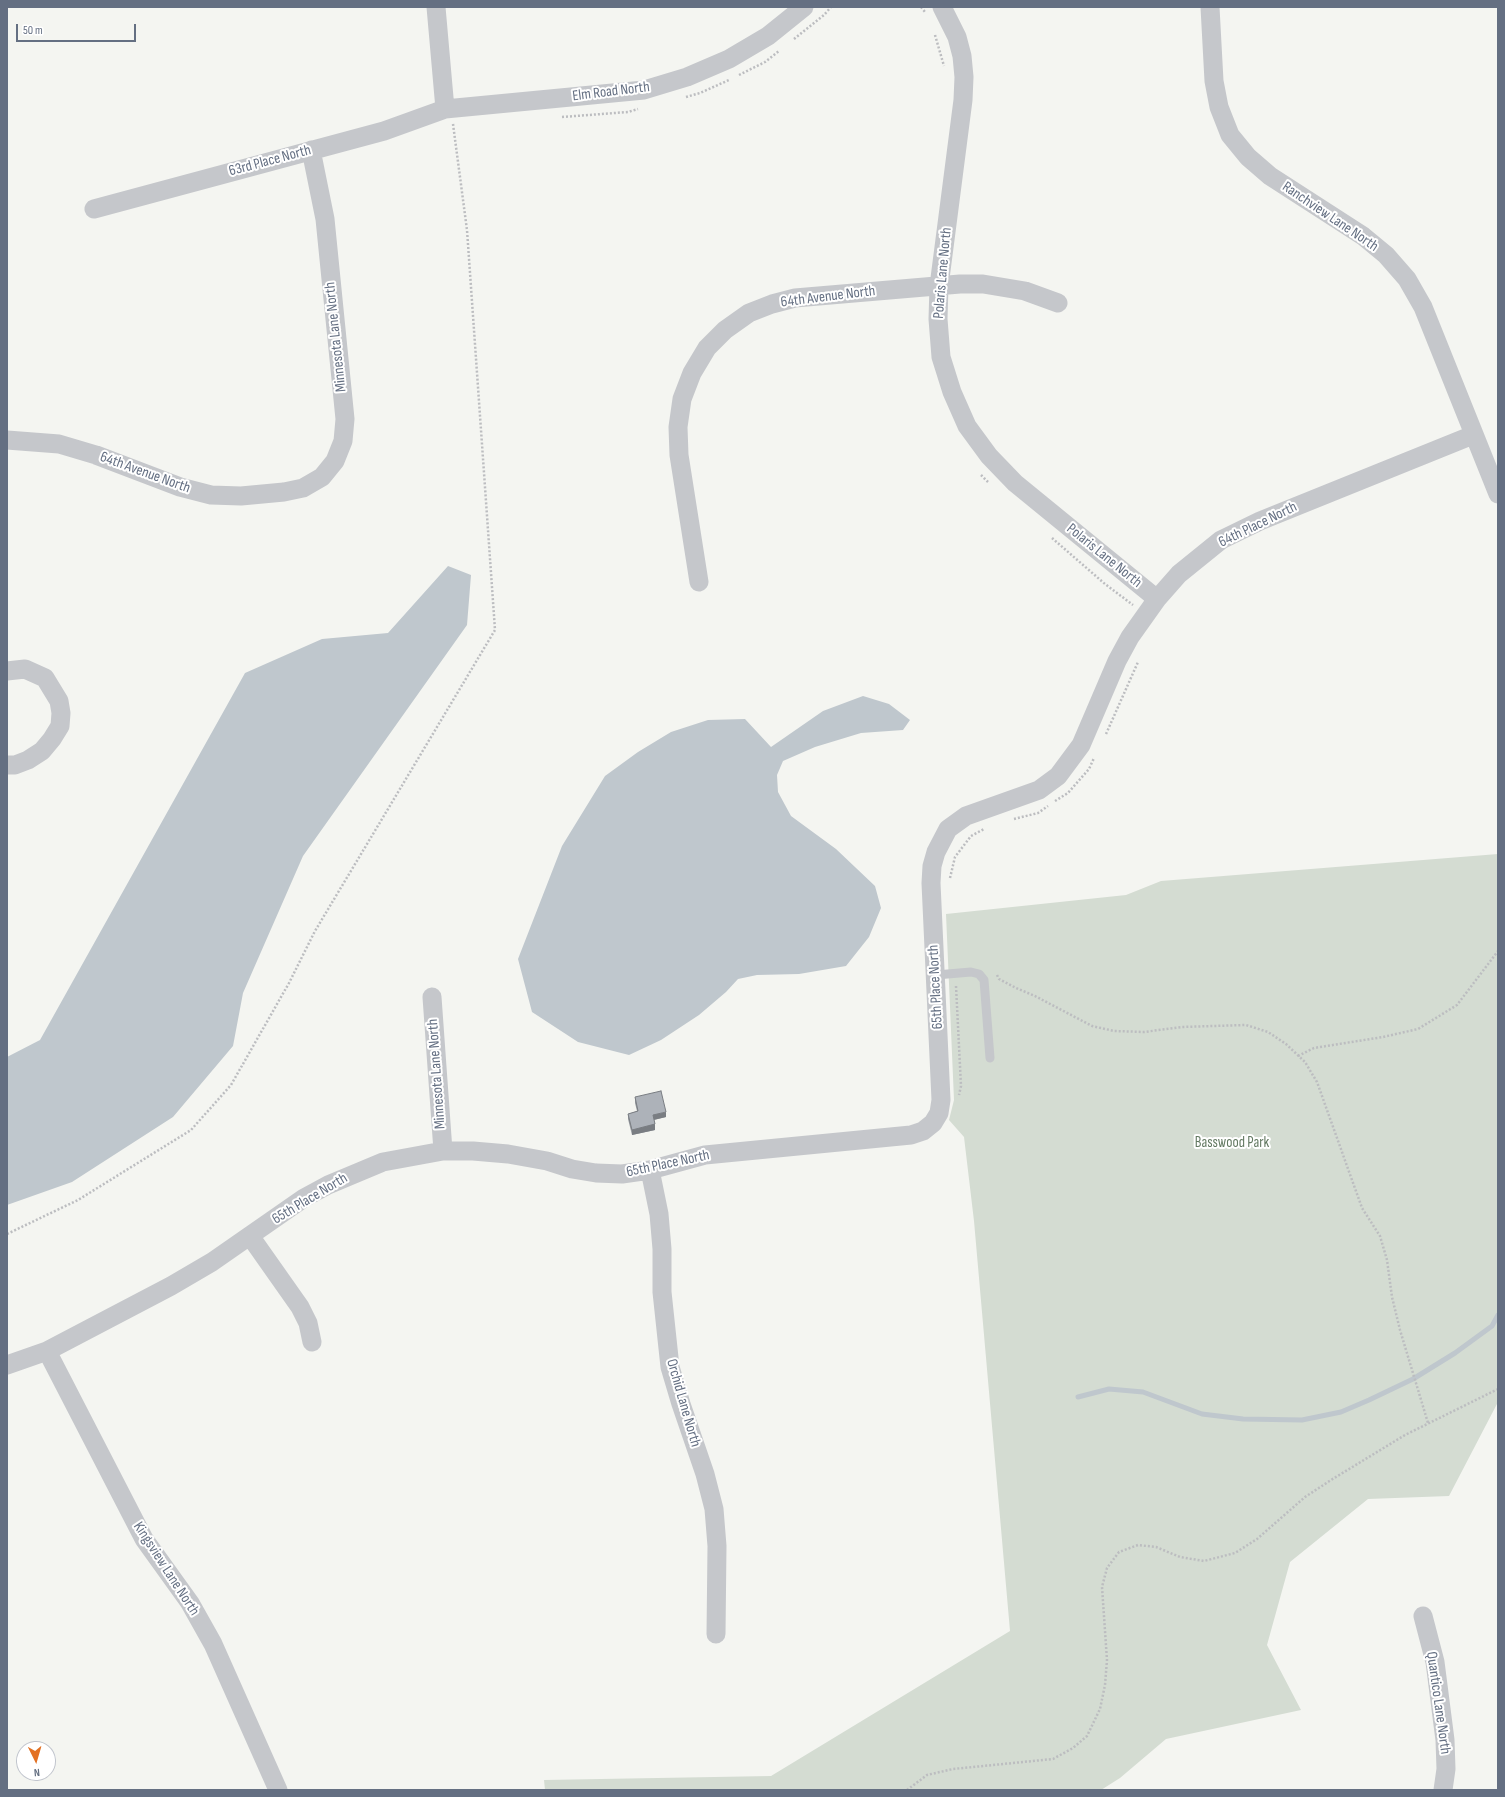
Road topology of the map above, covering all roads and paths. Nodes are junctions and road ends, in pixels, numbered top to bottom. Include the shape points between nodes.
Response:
1 (436, 7) edge
2 (804, 7) edge
3 (921, 7) edge
4 (1210, 7) edge
5 (935, 13) edge
6 (934, 31) dead end
7 (944, 67) dead end
8 (445, 109) junction
9 (310, 150) junction
10 (94, 209) dead end
11 (939, 286) junction
12 (1058, 303) dead end
13 (1473, 435) junction
14 (7, 440) edge
15 (979, 472) dead end
16 (989, 483) dead end
17 (284, 492) joint
18 (1498, 494) edge
19 (1048, 534) dead end
20 (699, 582) dead end
21 (1157, 599) junction
22 (1146, 615) junction
23 (1140, 656) dead end
24 (7, 670) edge
25 (1104, 738) dead end
26 (1095, 756) dead end
27 (7, 765) edge
28 (1018, 798) joint
29 (1010, 820) dead end
30 (989, 827) dead end
31 (948, 885) dead end
32 (1498, 951) edge
33 (955, 973) junction
34 (995, 974) dead end
35 (936, 975) junction
36 (432, 998) dead end
37 (1298, 1056) junction
38 (990, 1058) dead end
39 (958, 1099) dead end
40 (443, 1151) junction
41 (650, 1170) junction
42 (7, 1234) edge
43 (250, 1236) junction
44 (312, 1342) dead end
45 (47, 1351) junction
46 (7, 1366) edge
47 (1498, 1390) edge
48 (1428, 1423) junction
49 (1422, 1616) dead end
50 (716, 1634) dead end
51 (278, 1790) edge
52 (907, 1790) edge
53 (1443, 1790) edge

1 - 8 street
2 - 8 street, Elm Road North via 768,36 729,59 687,77 644,90
3 - 5 path
4 - 13 street, Ranchview Lane North via 1214,81 1219,107 1230,135 1248,157 1270,176 1363,236 1386,255 1407,279 1423,308
5 - 11 street, Polaris Lane North via 956,37 962,56 964,77
6 - 7 path
8 - 9 street, 63rd Place North via 384,131
8 - 42 path via 454,125 466,230 495,630 315,931 289,983 231,1085 191,1130 78,1200
9 - 10 street, 63rd Place North
9 - 17 street, Minnesota Lane North via 324,219 344,419 343,441 336,461 322,477 304,488
11 - 12 street, 64th Avenue North via 983,284 1025,290
11 - 20 street, 64th Avenue North via 795,298 772,304 749,313 725,330 707,348 692,373 682,399 678,427 679,455
11 - 21 street, Polaris Lane North via 941,357 952,392 967,426 989,456 1015,483
13 - 18 street, Ranchview Lane North
13 - 21 street, 64th Place North via 1260,521 1221,540 1179,574
14 - 17 street, 64th Avenue North via 59,444 96,455 180,487 211,495 241,496
15 - 16 path
19 - 22 path via 1105,584
21 - 22 street, 64th Place North
22 - 28 street, 64th Place North via 1117,661 1072,760 1058,776 1039,790
23 - 25 path
24 - 27 street via 25,668 45,678 59,701 61,713 60,726 42,751 28,760
26 - 29 path via 1089,769 1068,793 1038,813
28 - 35 street, 65th Place North via 966,816 948,829 936,852 931,883
30 - 31 path via 971,836 954,857
32 - 37 path via 1457,1005 1418,1029 1314,1048
33 - 35 lane
33 - 38 lane via 971,972 979,974 984,980
33 - 39 path via 961,1086
34 - 37 path via 1010,985 1092,1026 1114,1031 1144,1032 1182,1027 1246,1025 1268,1032
35 - 41 street, 65th Place North via 941,1100 939,1113 933,1123 922,1131 911,1135 705,1155
36 - 40 street, Minnesota Lane North
37 - 48 path via 1317,1082 1362,1208 1380,1236 1400,1330
40 - 41 street, 65th Place North via 508,1154 596,1173 622,1174
40 - 43 street, 65th Place North via 383,1162 359,1171 304,1198
41 - 50 street, Orchid Lane North via 660,1214 662,1292 670,1367 714,1509 717,1546
43 - 44 street via 300,1307 308,1323
43 - 45 street, 65th Place North via 171,1286
45 - 46 street, 65th Place North
45 - 51 street, Kingsview Lane North via 144,1539 190,1603 213,1644
47 - 48 path
48 - 52 path via 1305,1497 1257,1539 1235,1553 1204,1561 1180,1557 1156,1547 1138,1545 1119,1552 1107,1568 1102,1587 1107,1660 1105,1685 1100,1708 1087,1736 1073,1748 1053,1759 953,1769 927,1775
49 - 53 street, Quantico Lane North via 1435,1662 1446,1769

